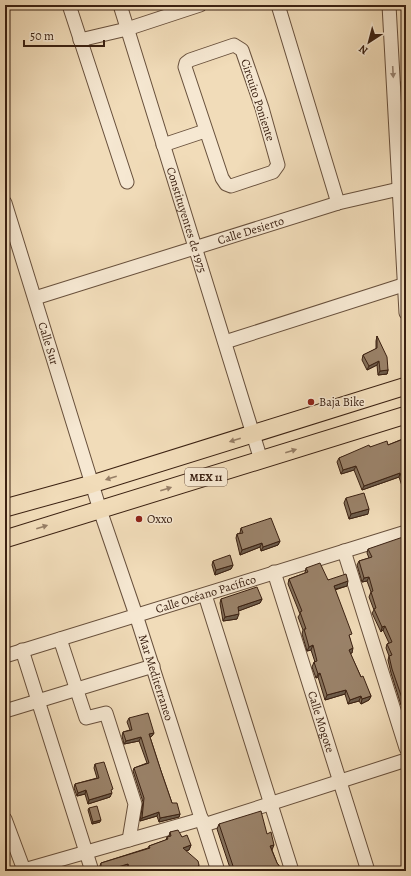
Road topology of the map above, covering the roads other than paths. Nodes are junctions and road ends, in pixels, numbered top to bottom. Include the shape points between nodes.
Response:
1 (69, 5) edge
2 (120, 5) edge
3 (200, 5) edge
4 (278, 5) edge
5 (390, 5) edge
6 (127, 29) junction
7 (80, 40) junction
8 (400, 106) edge
9 (205, 130) junction
10 (163, 145) junction
11 (127, 182) dead end
12 (399, 189) junction
13 (5, 203) edge
14 (338, 203) junction
15 (196, 248) junction
16 (405, 284) edge
17 (35, 298) junction
18 (406, 313) edge
19 (225, 342) junction
20 (406, 386) edge
21 (406, 415) edge
22 (253, 435) junction
23 (261, 460) junction
24 (92, 484) junction
25 (5, 508) edge
26 (100, 510) junction
27 (406, 532) edge
28 (5, 539) edge
29 (344, 551) junction
30 (274, 572) junction
31 (205, 595) junction
32 (136, 614) junction
33 (60, 638) junction
34 (22, 650) junction
35 (5, 656) edge
36 (153, 666) junction
37 (77, 688) junction
38 (38, 700) junction
39 (5, 711) edge
40 (406, 748) edge
41 (406, 760) edge
42 (339, 782) junction
43 (270, 803) junction
44 (5, 819) edge
45 (203, 822) junction
46 (129, 840) junction
47 (86, 852) junction
48 (24, 870) edge
49 (92, 871) edge
50 (218, 871) edge
51 (292, 871) edge
52 (368, 871) edge

1 - 7 street
2 - 6 street, Constituyentes de 1975
3 - 6 street
4 - 14 street
5 -> 8 street
6 - 7 street
6 - 10 street, Constituyentes de 1975
7 - 11 street
8 - 12 street
9 - 9 street, Circuito Poniente via 226,184 232,186 277,169 262,108 239,46 234,45 186,63 185,67
9 - 10 street
10 - 15 street, Constituyentes de 1975
12 - 14 street, Calle Desierto
12 - 16 street
13 - 17 street, Calle Sur
14 - 15 street, Calle Desierto
15 - 17 street, Calle Desierto
15 - 19 street, Constituyentes de 1975
16 - 18 street
16 - 19 street
17 - 24 street, Calle Sur
19 - 22 street, Constituyentes de 1975
20 - 22 main road, MEX 11
23 -> 21 main road, MEX 11
22 - 23 street, Constituyentes de 1975
22 -> 24 main road, MEX 11
26 -> 23 main road, MEX 11
24 - 25 main road, MEX 11
24 - 26 street, Mar Mediterraneo
28 -> 26 main road, MEX 11
26 - 32 street, Mar Mediterraneo
27 - 29 street, Calle Océano Pacífico
29 - 30 street, Calle Océano Pacífico
29 - 40 street
30 - 31 street, Calle Océano Pacífico
30 - 42 street, Calle Mogote
31 - 32 street, Calle Océano Pacífico
31 - 43 street
32 - 33 street, Calle Océano Pacífico
32 - 36 street, Mar Mediterraneo
33 - 34 street, Calle Océano Pacífico
33 - 37 street
34 - 35 street, Calle Océano Pacífico
34 - 38 street
36 - 37 street
36 - 45 street, Mar Mediterraneo
37 - 38 street
37 - 46 street via 86,718 106,713 135,804
38 - 39 street
38 - 47 street
41 - 42 street
42 - 43 street
42 - 52 street, Calle Mogote
43 - 45 street
43 - 51 street
44 - 48 street
45 - 46 street
45 - 50 street, Mar Mediterraneo
46 - 47 street
47 - 48 street
47 - 49 street

